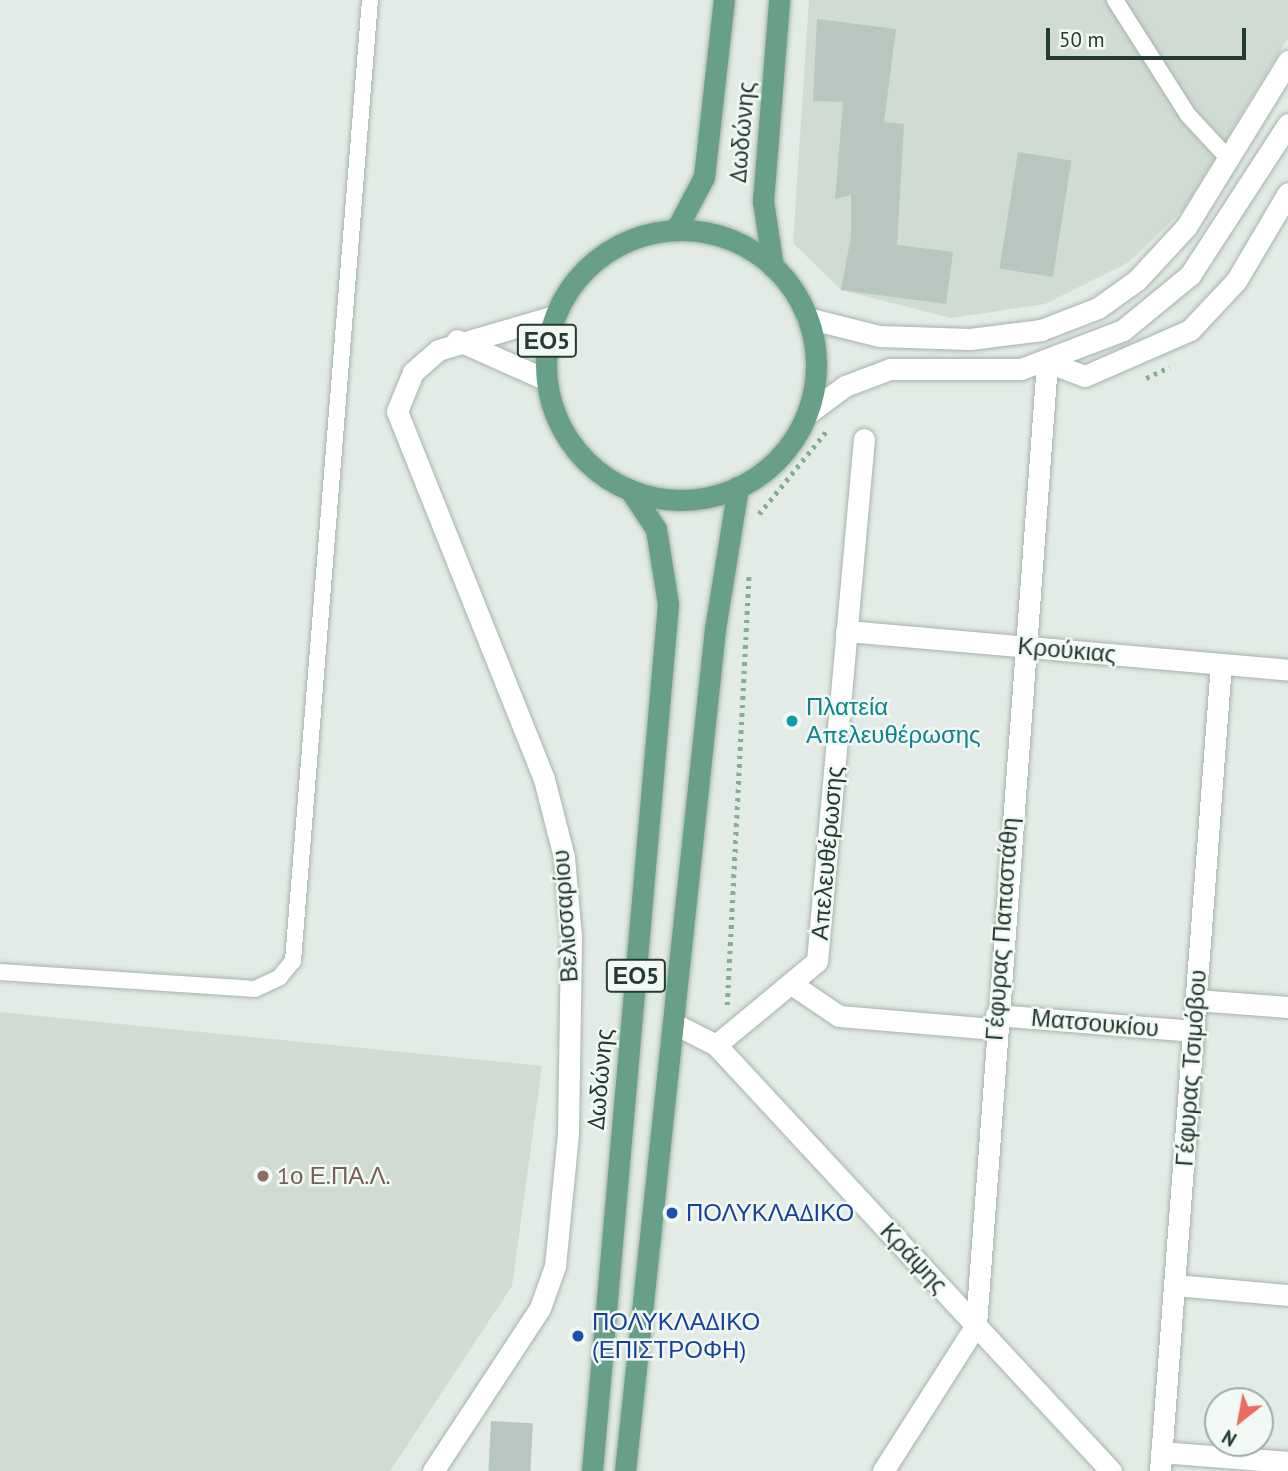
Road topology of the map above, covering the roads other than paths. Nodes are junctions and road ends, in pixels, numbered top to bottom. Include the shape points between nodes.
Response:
1 (370, 0) edge
2 (724, 0) edge
3 (779, 0) edge
4 (1115, 0) edge
5 (1288, 61) edge
6 (1288, 124) edge
7 (1228, 158) junction
8 (1287, 197) edge
9 (676, 230) junction
10 (773, 267) junction
11 (554, 316) junction
12 (807, 318) junction
13 (457, 340) junction
14 (1047, 362) junction
15 (547, 380) junction
16 (807, 414) junction
17 (864, 439) dead end
18 (738, 487) junction
19 (630, 490) junction
20 (846, 631) junction
21 (1024, 646) junction
22 (1221, 664) junction
23 (1288, 670) edge
24 (0, 972) edge
25 (793, 985) junction
26 (1196, 1000) junction
27 (1288, 1007) edge
28 (995, 1022) junction
29 (673, 1023) junction
30 (1194, 1031) junction
31 (716, 1045) junction
32 (1174, 1285) junction
33 (1288, 1295) edge
34 (976, 1325) junction
35 (1160, 1461) edge
36 (1288, 1462) edge
37 (433, 1471) edge
38 (592, 1471) edge
39 (625, 1471) edge
40 (883, 1471) edge
41 (1111, 1471) edge

1 - 24 lane via 293,961 279,978 255,989
2 - 9 main road, Δωδώνης via 704,177
3 - 10 main road, Δωδώνης / ΕΟ5 via 762,201
4 - 7 lane via 1188,115
5 - 7 street
6 - 14 street via 1214,244 1178,287 1123,330
7 - 12 street via 1157,261 1121,294 1068,321 1006,337 957,339 879,336
8 - 14 street via 1236,281 1190,330 1085,376
9 - 10 main road, Δωδώνης / ΕΟ5 via 728,239
9 - 11 main road, Δωδώνης / ΕΟ5 via 650,233 603,254 582,272
10 - 12 main road, Δωδώνης / ΕΟ5
11 - 13 street, Βελισσαρίου
11 - 15 main road, Δωδώνης / ΕΟ5
12 - 16 main road, Δωδώνης / ΕΟ5 via 816,362
13 - 15 street
13 - 37 street, Βελισσαρίου via 413,372 400,397 399,426 544,779 564,857 571,936 570,1074 562,1215 550,1284
14 - 16 street via 995,372 890,369 845,386
14 - 21 street, Γέφυρας Παπαστάθη
15 - 19 main road, Δωδώνης / ΕΟ5 via 569,441 607,478
16 - 18 main road, Δωδώνης / ΕΟ5 via 778,459
17 - 20 street, Απελευθέρωσης
18 - 19 main road, Δωδώνης / ΕΟ5 via 682,500
18 - 29 main road, ΕΟ5 via 715,629
19 - 38 main road, Δωδώνης / ΕΟ5 via 656,528 668,604
20 - 21 street, Κρούκιας
20 - 25 street, Απελευθέρωσης via 817,958
21 - 22 street, Κρούκιας
21 - 28 street, Γέφυρας Παπαστάθη
22 - 23 street, Κρούκιας
22 - 26 street, Γέφυρας Τσιμόβου
25 - 28 street, Ματσουκίου via 839,1016
25 - 31 street, Απελευθέρωσης
26 - 27 street
26 - 30 street, Γέφυρας Τσιμόβου
28 - 30 street, Ματσουκίου
28 - 34 street, Γέφυρας Παπαστάθη
29 - 31 street
29 - 39 main road, ΕΟ5
30 - 32 street, Γέφυρας Τσιμόβου
31 - 34 street, Κράψης
32 - 33 street
32 - 35 street, Γέφυρας Τσιμόβου
34 - 40 street, Γέφυρας Παπαστάθη
34 - 41 street, Κράψης
35 - 36 street

